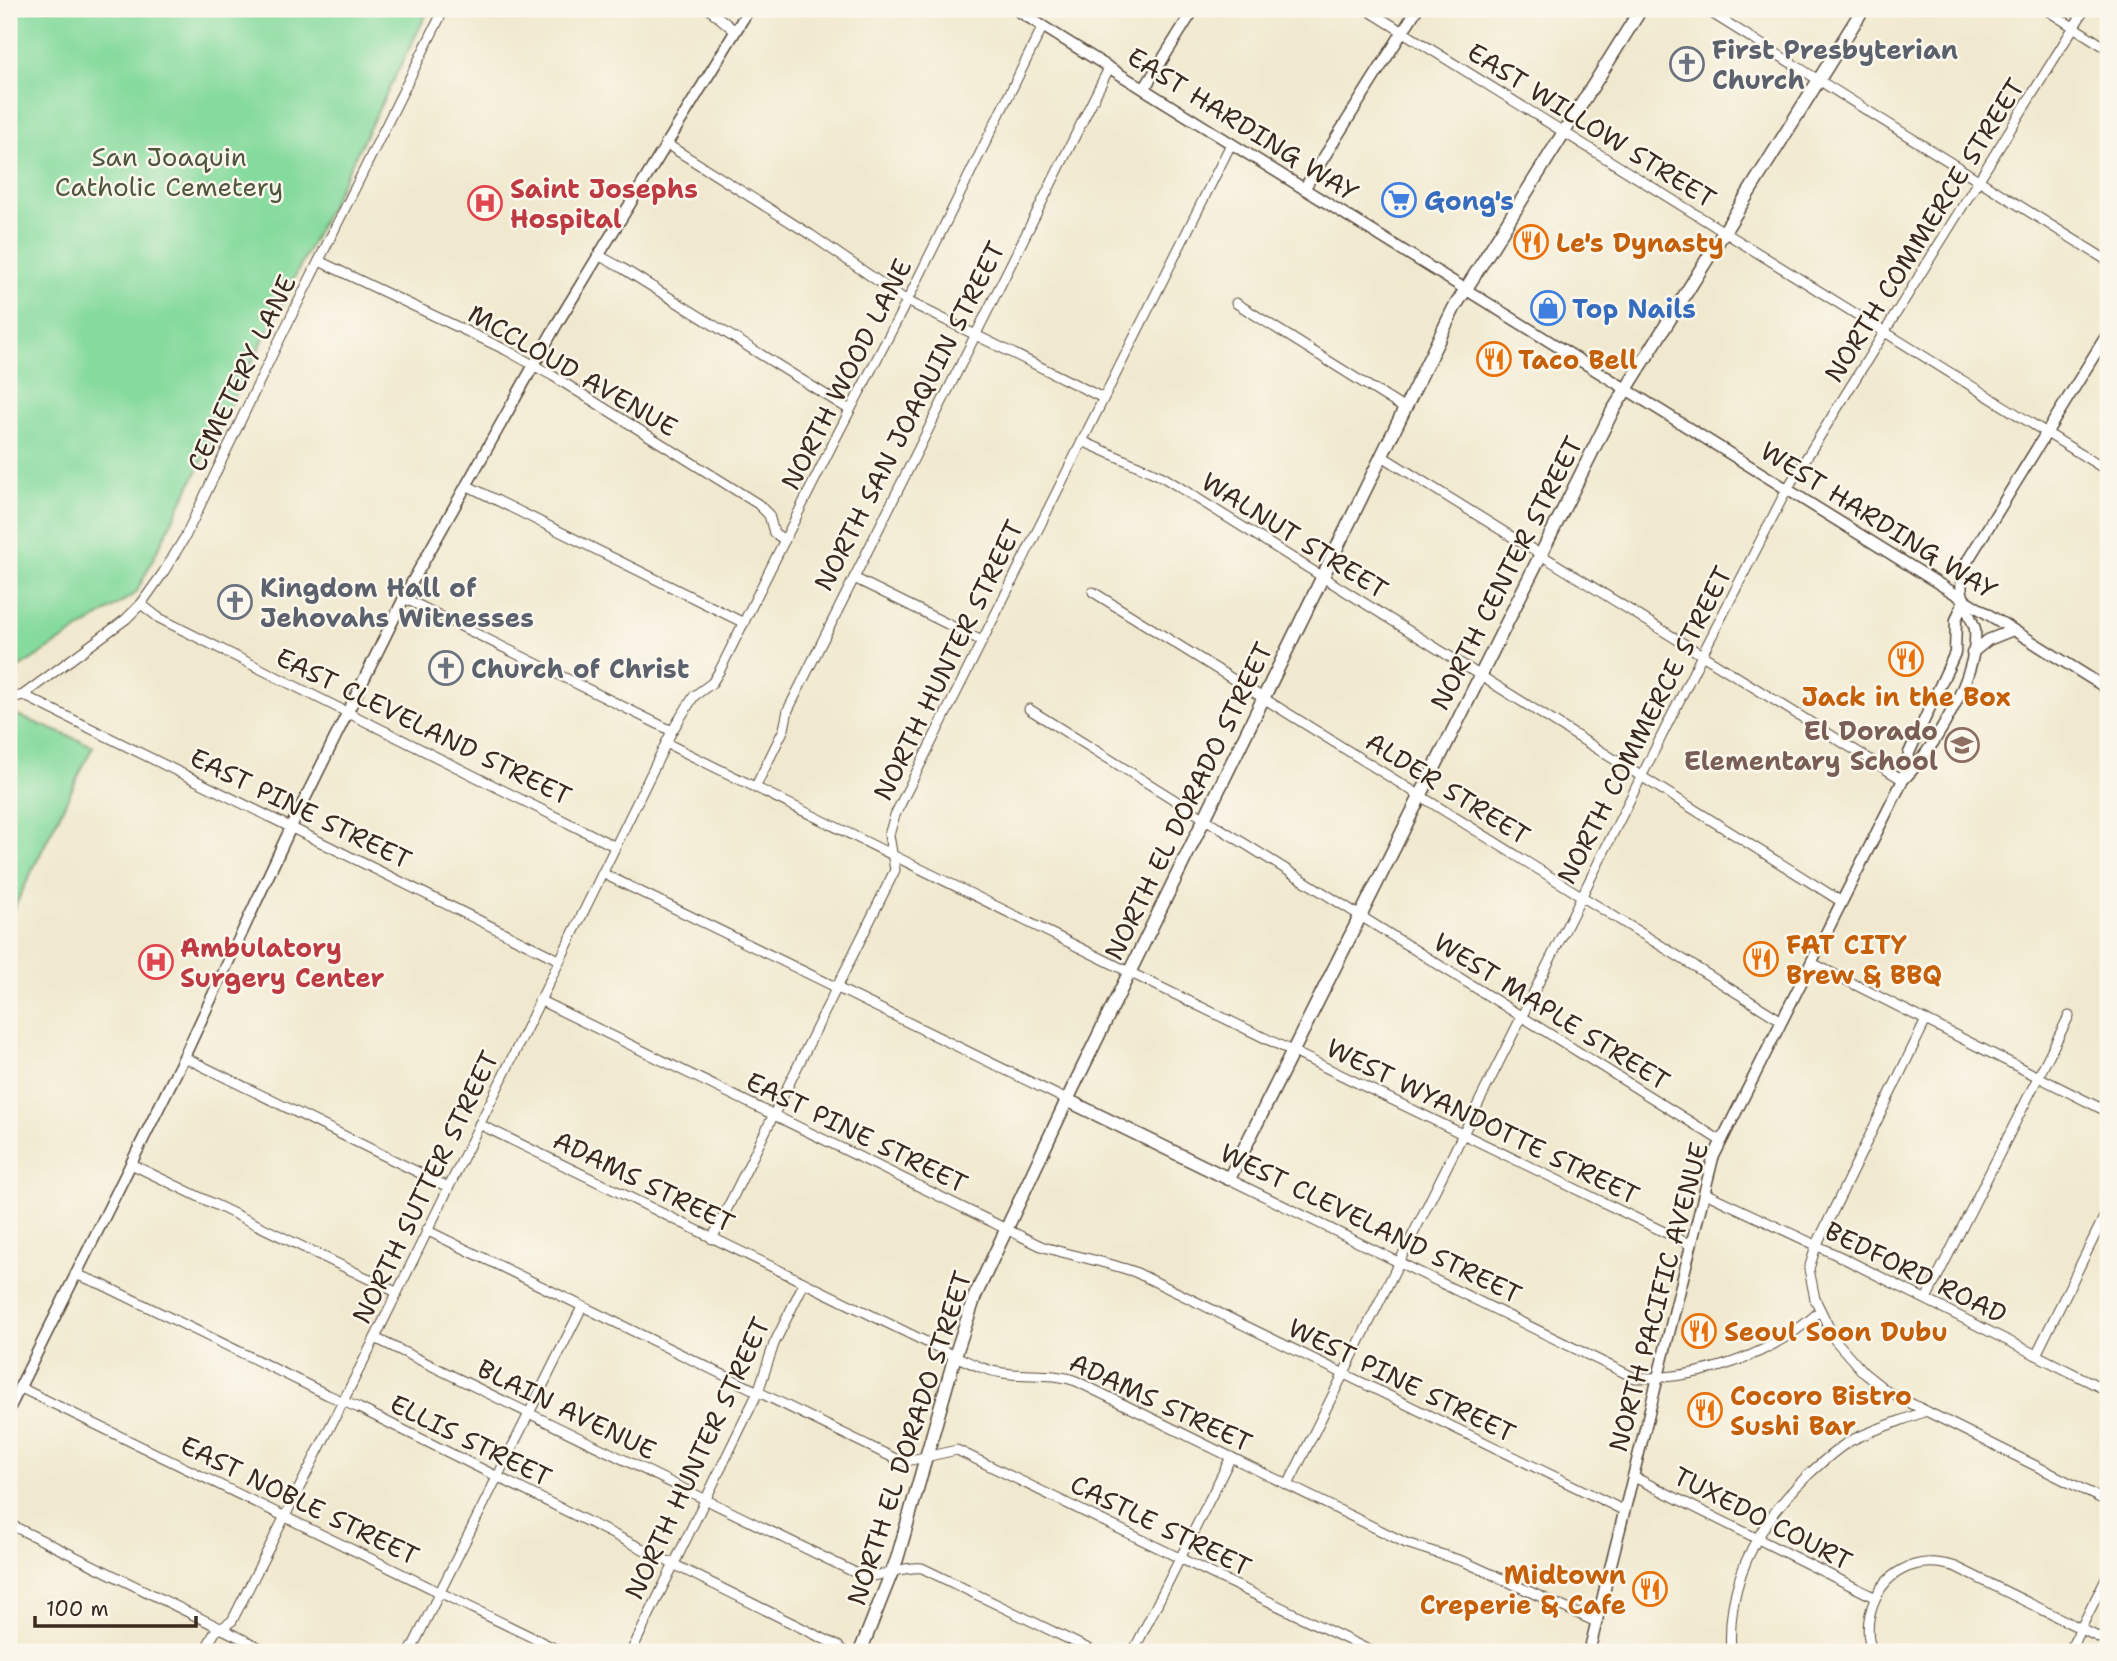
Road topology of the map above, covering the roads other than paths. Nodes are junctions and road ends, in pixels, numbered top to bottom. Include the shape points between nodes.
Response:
1 (444, 9) edge
2 (709, 9) edge
3 (749, 9) edge
4 (1014, 9) edge
5 (1194, 9) edge
6 (1366, 9) edge
7 (1417, 9) edge
8 (1641, 9) edge
9 (1705, 9) edge
10 (1863, 9) edge
11 (2045, 9) edge
12 (2085, 9) edge
13 (1043, 26) junction
14 (2074, 27) junction
15 (735, 31) junction
16 (1403, 32) junction
17 (2108, 48) edge
18 (1109, 68) junction
19 (1819, 79) junction
20 (1144, 89) junction
21 (1564, 133) junction
22 (665, 143) junction
23 (1231, 144) junction
24 (1979, 179) junction
25 (1304, 190) junction
26 (1724, 232) junction
27 (598, 255) junction
28 (319, 261) junction
29 (2108, 261) edge
30 (1465, 289) junction
31 (907, 301) junction
32 (1236, 303) dead end
33 (1886, 332) junction
34 (2108, 333) edge
35 (975, 335) junction
36 (533, 365) junction
37 (1625, 390) junction
38 (1103, 398) junction
39 (1405, 409) junction
40 (850, 410) junction
41 (2046, 433) junction
42 (1082, 441) junction
43 (1382, 456) junction
44 (2108, 471) edge
45 (466, 485) junction
46 (1787, 489) junction
47 (785, 540) junction
48 (1542, 555) junction
49 (1323, 577) junction
50 (854, 578) junction
51 (1093, 592) dead end
52 (404, 598) junction
53 (1964, 600) junction
54 (141, 604) junction
55 (744, 623) junction
56 (2013, 630) junction
57 (982, 640) junction
58 (1972, 653) junction
59 (1702, 655) junction
60 (1481, 675) junction
61 (2108, 689) edge
62 (23, 695) junction
63 (9, 699) edge
64 (1263, 699) junction
65 (1029, 709) dead end
66 (348, 712) junction
67 (672, 731) junction
68 (666, 743) junction
69 (1642, 775) junction
70 (1903, 780) junction
71 (755, 788) junction
72 (1422, 796) junction
73 (1203, 818) junction
74 (291, 827) junction
75 (614, 846) junction
76 (892, 854) junction
77 (602, 873) junction
78 (1582, 895) junction
79 (1842, 902) junction
80 (1361, 917) junction
81 (559, 960) junction
82 (1812, 962) junction
83 (1129, 972) junction
84 (837, 987) junction
85 (539, 1000) junction
86 (1521, 1016) junction
87 (2069, 1016) dead end
88 (1926, 1020) junction
89 (1782, 1021) junction
90 (1293, 1051) junction
91 (184, 1057) junction
92 (2038, 1076) junction
93 (1067, 1100) junction
94 (2108, 1112) edge
95 (774, 1115) junction
96 (479, 1124) junction
97 (1462, 1134) junction
98 (1721, 1141) junction
99 (131, 1164) junction
100 (1228, 1179) junction
101 (448, 1187) junction
102 (1705, 1193) junction
103 (2108, 1209) edge
104 (1006, 1229) junction
105 (426, 1230) junction
106 (712, 1238) junction
107 (1692, 1245) junction
108 (1816, 1246) junction
109 (1399, 1262) junction
110 (75, 1274) junction
111 (804, 1283) junction
112 (1161, 1285) joint
113 (396, 1292) junction
114 (1926, 1299) junction
115 (582, 1307) junction
116 (1820, 1311) junction
117 (375, 1338) junction
118 (2036, 1354) junction
119 (955, 1356) junction
120 (1344, 1375) junction
121 (1657, 1378) junction
122 (19, 1387) junction
123 (2108, 1391) edge
124 (758, 1392) junction
125 (342, 1401) junction
126 (9, 1409) edge
127 (1926, 1411) junction
128 (530, 1414) junction
129 (928, 1455) junction
130 (1231, 1457) junction
131 (497, 1476) junction
132 (1634, 1477) junction
133 (1288, 1486) junction
134 (706, 1501) junction
135 (2108, 1502) edge
136 (1625, 1511) junction
137 (285, 1516) junction
138 (9, 1524) edge
139 (1757, 1539) junction
140 (1180, 1557) junction
141 (675, 1564) junction
142 (893, 1571) junction
143 (2108, 1574) edge
144 (439, 1591) junction
145 (1874, 1597) junction
146 (1596, 1622) junction
147 (222, 1629) junction
148 (2081, 1629) junction
149 (2108, 1642) edge
150 (204, 1652) edge
151 (269, 1652) edge
152 (410, 1652) edge
153 (562, 1652) edge
154 (631, 1652) edge
155 (844, 1652) edge
156 (860, 1652) edge
157 (1095, 1652) edge
158 (1133, 1652) edge
159 (1373, 1652) edge
160 (1589, 1652) edge
161 (1731, 1652) edge
162 (1872, 1652) edge
163 (2069, 1652) edge

1 - 28 street, CEMETERY LANE
2 - 15 street
3 - 15 street
4 - 13 street, EAST HARDING WAY
5 - 20 street
6 - 16 street, EAST WILLOW STREET
7 - 16 street
8 - 21 main road, NORTH EL DORADO STREET
9 - 19 street
10 - 19 main road, NORTH CENTER STREET
11 - 14 street
12 - 14 street, NORTH COMMERCE STREET
13 - 18 street, EAST HARDING WAY
13 - 31 street, NORTH WOOD LANE
14 - 17 street
14 - 24 street, NORTH COMMERCE STREET
15 - 22 street
16 - 21 street, EAST WILLOW STREET
16 - 25 street
18 - 20 street, EAST HARDING WAY
18 - 35 street, NORTH SAN JOAQUIN STREET
19 - 24 street
19 - 26 main road, NORTH CENTER STREET
20 - 23 street, EAST HARDING WAY
21 - 26 street, EAST WILLOW STREET
21 - 30 main road, NORTH EL DORADO STREET
22 - 27 street
22 - 31 street via 811,234
23 - 25 street, EAST HARDING WAY
23 - 38 street, NORTH HUNTER STREET
24 - 29 street
24 - 33 street, NORTH COMMERCE STREET
25 - 30 street, EAST HARDING WAY
26 - 33 street, EAST WILLOW STREET
26 - 37 main road, NORTH CENTER STREET
27 - 36 street
27 - 40 street
28 - 36 street, MCCLOUD AVENUE
28 - 54 street, CEMETERY LANE via 185,537
30 - 37 street, EAST HARDING WAY
30 - 39 main road, NORTH EL DORADO STREET
31 - 35 street
31 - 40 street, NORTH WOOD LANE
32 - 39 street
33 - 41 street, EAST WILLOW STREET
33 - 46 street, NORTH COMMERCE STREET
34 - 41 street
35 - 38 street
35 - 50 street, NORTH SAN JOAQUIN STREET
36 - 45 street
36 - 47 street, MCCLOUD AVENUE via 758,504 769,515 774,533
37 - 46 street, WEST HARDING WAY
37 - 48 main road, NORTH CENTER STREET
38 - 42 street, NORTH HUNTER STREET
39 - 43 main road, NORTH EL DORADO STREET
40 - 47 street, NORTH WOOD LANE
41 - 44 street, EAST WILLOW STREET
41 - 53 street via 1963,568
42 - 49 street, WALNUT STREET via 1163,477
42 - 57 street, NORTH HUNTER STREET
43 - 48 street
43 - 49 main road, NORTH EL DORADO STREET
45 - 52 street
45 - 55 street
46 - 53 street, WEST HARDING WAY
46 - 59 street, NORTH COMMERCE STREET
47 - 55 street, NORTH WOOD LANE
48 - 59 street
48 - 60 main road, NORTH CENTER STREET
49 - 60 street, WALNUT STREET
49 - 64 main road, NORTH EL DORADO STREET
50 - 57 street
50 - 71 street, NORTH SAN JOAQUIN STREET
51 - 64 street, ALDER STREET
52 - 66 street
52 - 67 street
53 - 56 street, WEST HARDING WAY
53 - 58 street, NORTH PACIFIC AVENUE via 1975,629
53 - 70 street, NORTH PACIFIC AVENUE via 1956,620 1955,653 1909,753
54 - 62 street, CEMETERY LANE
54 - 66 street, EAST CLEVELAND STREET via 159,618
55 - 67 street, NORTH WOOD LANE via 720,670 694,696
56 - 58 street via 1987,640
56 - 61 street, WEST HARDING WAY
57 - 76 street, NORTH HUNTER STREET via 895,815 889,832
58 - 70 street, NORTH PACIFIC AVENUE via 1956,699 1922,761
59 - 69 street, NORTH COMMERCE STREET
59 - 70 street
60 - 69 street, WALNUT STREET
60 - 72 main road, NORTH CENTER STREET
62 - 63 street, CEMETERY LANE
62 - 74 street, EAST PINE STREET
64 - 72 street, ALDER STREET
64 - 73 main road, NORTH EL DORADO STREET
65 - 73 street, WEST MAPLE STREET
66 - 74 street
66 - 75 street, EAST CLEVELAND STREET
67 - 68 street, NORTH SUTTER STREET
68 - 71 street, WEST WYANDOTTE STREET
68 - 75 street, NORTH SUTTER STREET
69 - 78 street, NORTH COMMERCE STREET
69 - 79 street, WALNUT STREET
70 - 79 street, NORTH PACIFIC AVENUE
71 - 76 street, WEST WYANDOTTE STREET
72 - 78 street, ALDER STREET
72 - 80 main road, NORTH CENTER STREET
73 - 80 street, WEST MAPLE STREET
73 - 83 main road, NORTH EL DORADO STREET
74 - 81 street, EAST PINE STREET
74 - 91 street
75 - 77 street, NORTH SUTTER STREET
76 - 83 street, WEST WYANDOTTE STREET
76 - 84 street, NORTH HUNTER STREET via 895,870
77 - 81 street, NORTH SUTTER STREET
77 - 84 street
78 - 86 street, NORTH COMMERCE STREET
78 - 89 street, ALDER STREET
79 - 82 street, NORTH PACIFIC AVENUE
80 - 86 street, WEST MAPLE STREET
80 - 90 main road, NORTH CENTER STREET
81 - 85 street, NORTH SUTTER STREET
82 - 88 street
82 - 89 street, NORTH PACIFIC AVENUE
83 - 90 street, WEST WYANDOTTE STREET
83 - 93 main road, NORTH EL DORADO STREET
84 - 93 street
84 - 95 street, NORTH HUNTER STREET
85 - 95 street, EAST PINE STREET
85 - 96 street, NORTH SUTTER STREET
86 - 97 street, NORTH COMMERCE STREET
86 - 98 street, WEST MAPLE STREET
87 - 92 street
88 - 92 street
88 - 108 street
89 - 98 street, NORTH PACIFIC AVENUE
90 - 97 street, WEST WYANDOTTE STREET
90 - 100 main road, NORTH CENTER STREET
91 - 99 street
91 - 101 street
92 - 94 street
92 - 114 street
93 - 100 main road, WEST CLEVELAND STREET
93 - 104 main road, NORTH EL DORADO STREET
95 - 104 street, EAST PINE STREET
95 - 106 street, NORTH HUNTER STREET
96 - 101 street, NORTH SUTTER STREET
96 - 106 street, ADAMS STREET
97 - 107 street, WEST WYANDOTTE STREET
97 - 109 street, NORTH COMMERCE STREET
98 - 102 street, NORTH PACIFIC AVENUE
99 - 110 street
99 - 113 street
100 - 109 street, WEST CLEVELAND STREET
101 - 105 street, NORTH SUTTER STREET
102 - 107 street, NORTH PACIFIC AVENUE
102 - 108 street, BEDFORD ROAD
103 - 118 street
104 - 112 street, EAST PINE STREET via 1041,1246 1107,1262
104 - 119 main road, NORTH EL DORADO STREET via 975,1296
105 - 113 street, NORTH SUTTER STREET
105 - 115 street, CASTLE STREET
106 - 111 street, ADAMS STREET
107 - 121 street, NORTH PACIFIC AVENUE
108 - 114 street, BEDFORD ROAD
108 - 116 street via 1809,1264
109 - 120 street, NORTH COMMERCE STREET
109 - 121 street, WEST CLEVELAND STREET via 1635,1378
110 - 122 street
110 - 125 street, ELLIS STREET
111 - 119 street, ADAMS STREET
111 - 124 street, NORTH HUNTER STREET via 774,1344
112 - 120 street, WEST PINE STREET
113 - 117 street, NORTH SUTTER STREET
114 - 118 street, BEDFORD ROAD
115 - 124 street, CASTLE STREET
115 - 128 street
116 - 121 street, WEST CLEVELAND STREET via 1800,1329 1729,1364
116 - 127 street via 1835,1340 1863,1371 1888,1392
117 - 125 street, NORTH SUTTER STREET
117 - 128 street, BLAIN AVENUE
118 - 123 street, BEDFORD ROAD
119 - 129 main road, NORTH EL DORADO STREET
119 - 130 street, ADAMS STREET via 1001,1373 1049,1374 1076,1381
120 - 133 street, NORTH COMMERCE STREET
120 - 136 street, WEST PINE STREET
121 - 132 street, NORTH PACIFIC AVENUE
122 - 126 street
122 - 137 street, EAST NOBLE STREET
124 - 129 street, CASTLE STREET via 902,1462
124 - 134 street, NORTH HUNTER STREET
125 - 131 street, ELLIS STREET
125 - 137 street, NORTH SUTTER STREET
127 - 135 street
127 - 139 street via 1838,1450 1783,1499
128 - 131 street
128 - 134 street, BLAIN AVENUE
129 - 140 street, CASTLE STREET via 957,1450
129 - 142 main road, NORTH EL DORADO STREET
130 - 133 street, ADAMS STREET
130 - 140 street
131 - 141 street, ELLIS STREET
131 - 144 street
132 - 136 street, NORTH PACIFIC AVENUE
132 - 139 street, TUXEDO COURT
133 - 146 street, ADAMS STREET via 1406,1543 1465,1562
134 - 141 street, NORTH HUNTER STREET
134 - 142 street, BLAIN AVENUE via 862,1576
136 - 146 street, NORTH PACIFIC AVENUE
137 - 144 street, EAST NOBLE STREET
137 - 147 street, NORTH SUTTER STREET via 232,1622
138 - 147 street
139 - 145 street, TUXEDO COURT
139 - 161 street via 1735,1596
140 - 158 street
140 - 159 street, CASTLE STREET
141 - 154 street, NORTH HUNTER STREET
141 - 155 street, ELLIS STREET
142 - 156 main road, NORTH EL DORADO STREET
142 - 157 street, BLAIN AVENUE via 922,1568
143 - 148 street
144 - 152 street
144 - 153 street, EAST NOBLE STREET
145 - 148 street via 1906,1567 1941,1563
145 - 162 street via 1867,1633
146 - 160 street, NORTH PACIFIC AVENUE
147 - 150 street, NORTH SUTTER STREET via 211,1637
147 - 151 street
148 - 149 street
148 - 163 street

